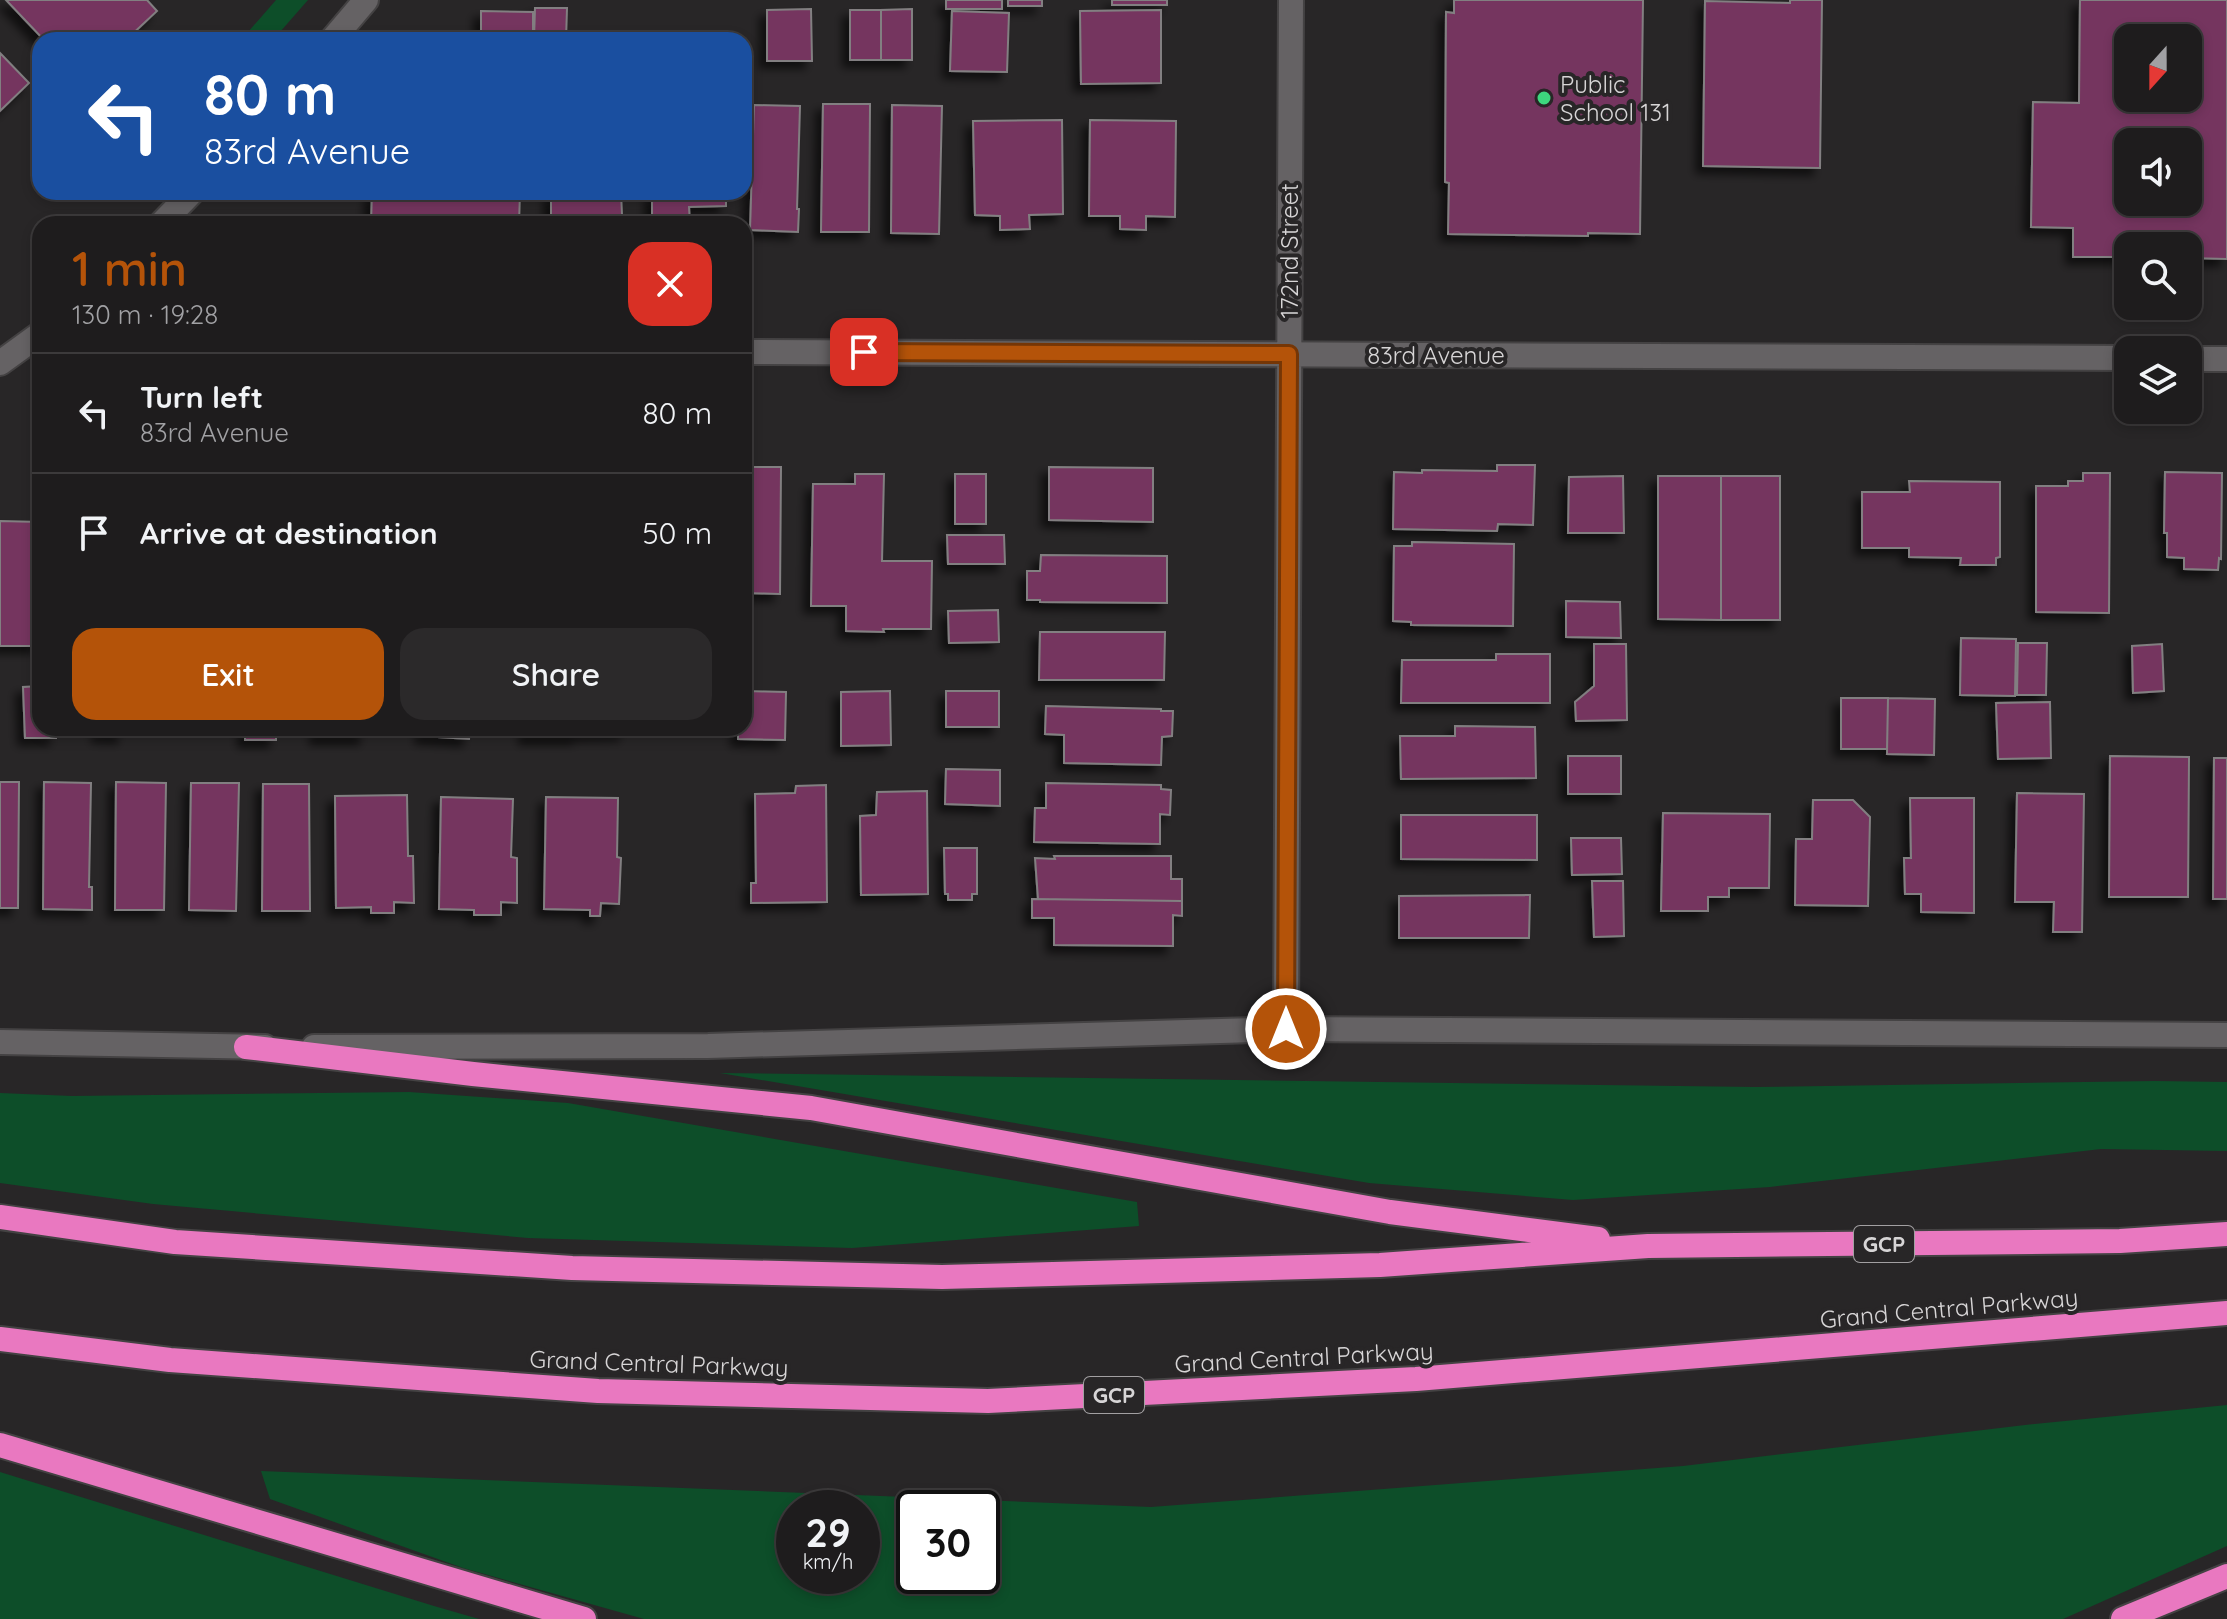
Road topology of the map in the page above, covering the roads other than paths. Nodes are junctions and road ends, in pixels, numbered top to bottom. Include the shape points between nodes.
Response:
1 (366, 0) edge
2 (1291, 0) edge
3 (339, 32) edge
4 (184, 200) edge
5 (169, 216) edge
6 (32, 342) edge
7 (752, 352) edge
8 (1289, 354) junction
9 (2114, 358) edge
10 (2202, 359) edge
11 (2227, 359) edge
12 (0, 363) edge
13 (1286, 1029) junction
14 (2227, 1035) edge
15 (0, 1042) edge
16 (246, 1047) junction
17 (0, 1217) edge
18 (2227, 1234) edge
19 (1648, 1246) junction
20 (2227, 1313) edge
21 (0, 1339) edge
22 (0, 1445) edge
23 (2227, 1576) edge
24 (584, 1619) edge
25 (2123, 1619) edge

1 - 3 street
2 - 8 street, 172nd Street
4 - 5 street
6 - 12 street
7 - 8 street, 83rd Avenue
8 - 9 street, 83rd Avenue
8 - 13 street, 172nd Street
10 - 11 street
13 - 14 street
13 - 16 street via 708,1046
15 - 16 street
16 - 19 highway via 811,1108 1390,1212
17 - 19 highway, GCP via 175,1242 572,1268 942,1277 1380,1265
18 - 19 highway, GCP via 2120,1241
20 - 21 highway, Grand Central Parkway / GCP via 1416,1379 988,1401 598,1391 170,1360
22 - 24 highway
23 - 25 highway

